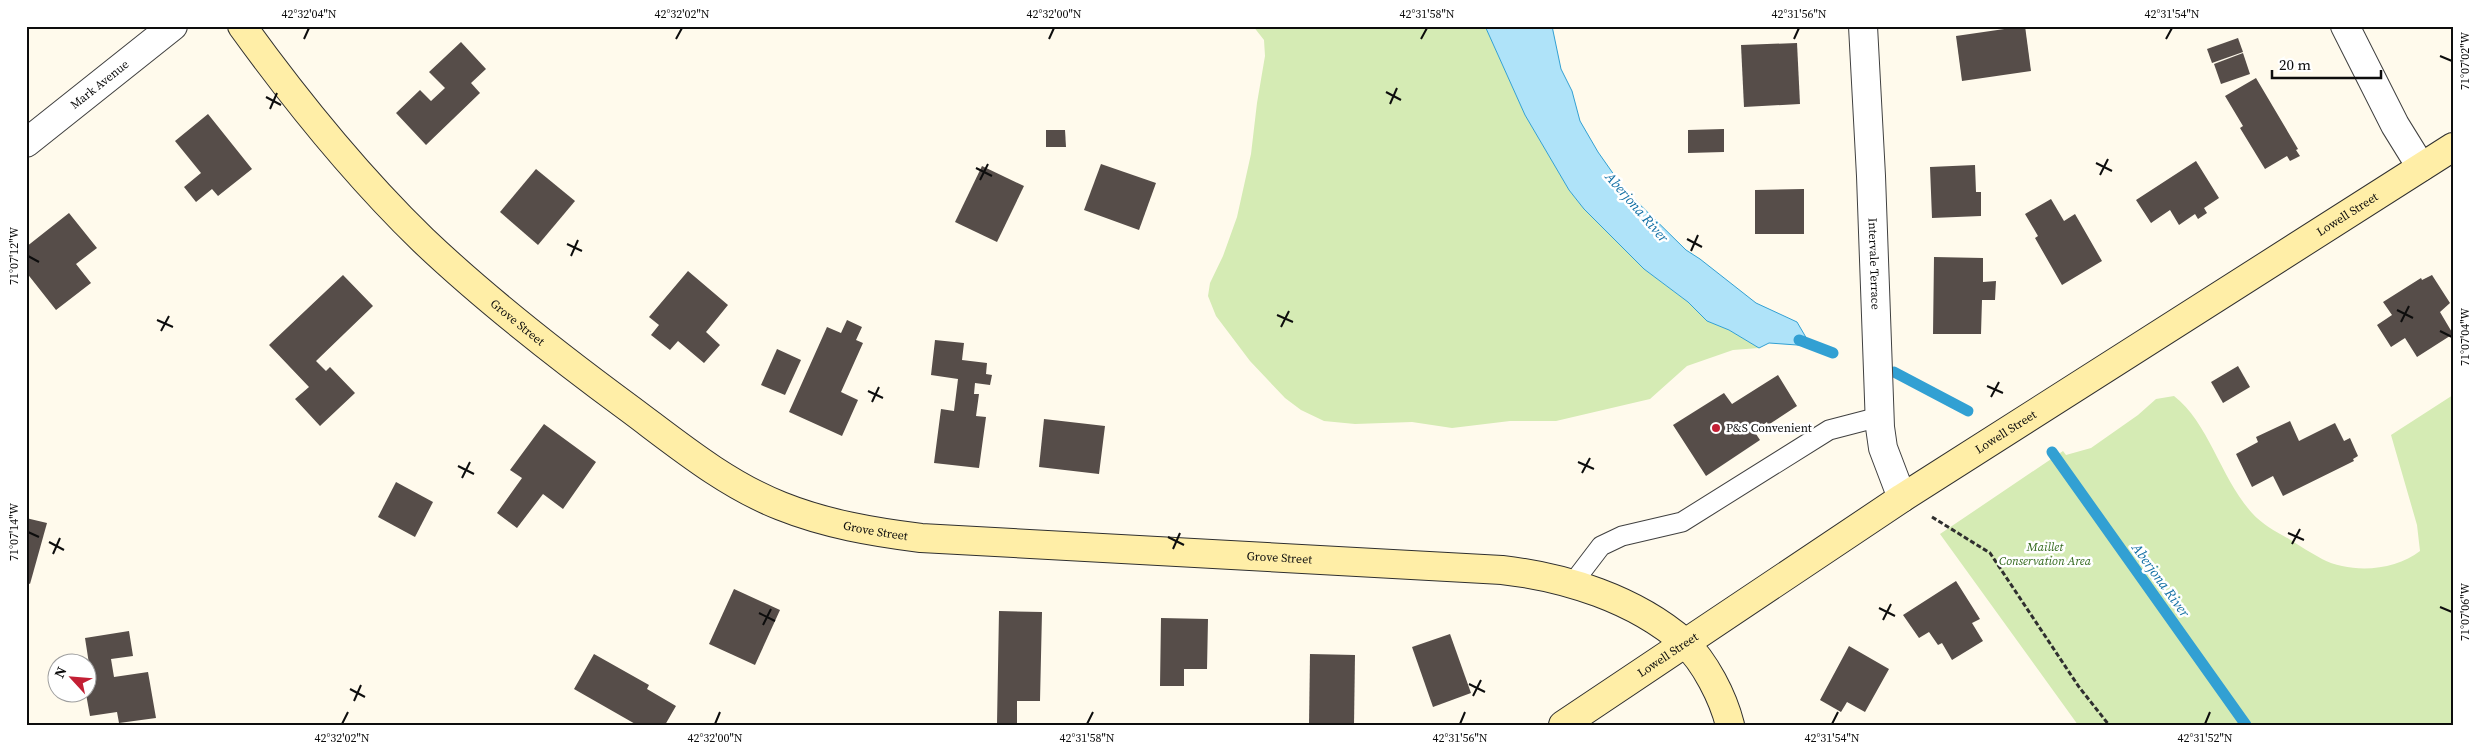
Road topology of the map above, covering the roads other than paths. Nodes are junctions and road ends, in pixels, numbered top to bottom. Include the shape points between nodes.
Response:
1 (173, 26) edge
2 (242, 26) edge
3 (1863, 26) edge
4 (2345, 26) edge
5 (26, 143) edge
6 (2453, 147) edge
7 (2421, 168) junction
8 (1879, 418) junction
9 (1902, 498) junction
10 (1572, 584) junction
11 (1684, 643) junction
12 (1564, 725) edge
13 (1730, 725) edge

1 - 5 street, Mark Avenue
2 - 10 main road, Grove Street via 325,134 395,211 446,260 526,329 697,459 779,505 845,526 921,538 1502,570
3 - 8 street, Intervale Terrace
4 - 7 street via 2395,125
6 - 7 main road, Lowell Street
7 - 9 main road, Lowell Street
8 - 9 street, Intervale Terrace via 1884,448
8 - 10 lane via 1829,430 1682,522 1622,536 1601,546
9 - 11 main road, Lowell Street
10 - 11 main road, Grove Street via 1624,605
11 - 12 main road, Lowell Street
11 - 13 main road, Grove Street via 1712,682

